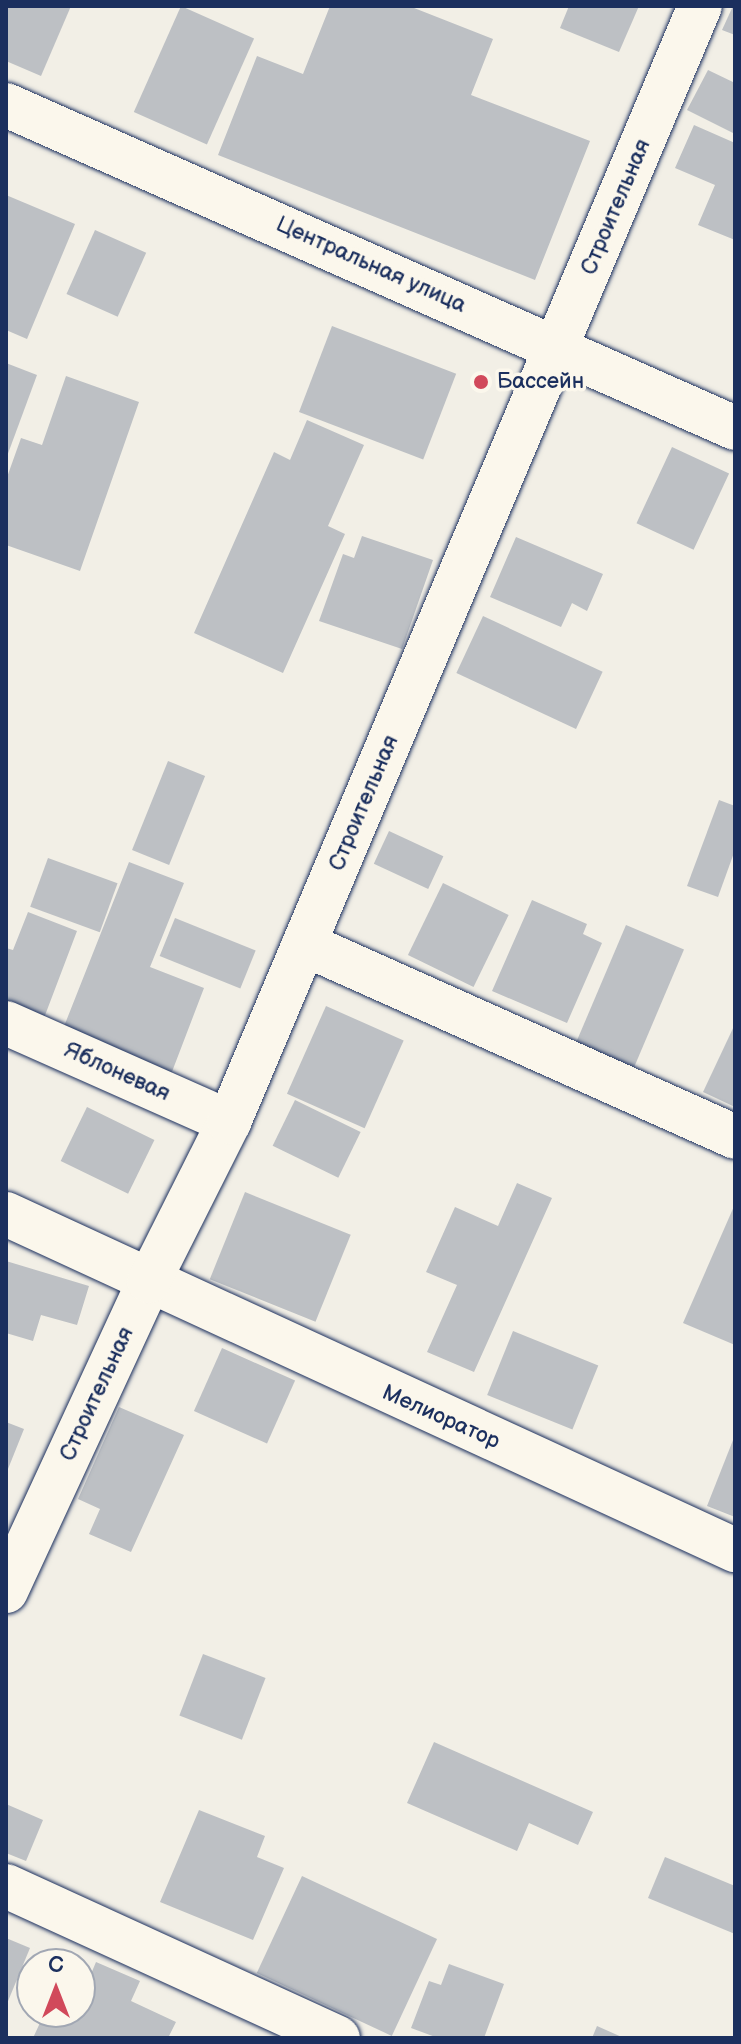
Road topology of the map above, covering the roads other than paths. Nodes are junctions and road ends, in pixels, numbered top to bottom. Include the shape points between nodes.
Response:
1 (700, 6) edge
2 (6, 105) edge
3 (557, 347) junction
4 (735, 428) edge
5 (304, 944) junction
6 (6, 1023) edge
7 (229, 1122) junction
8 (735, 1137) edge
9 (6, 1214) edge
10 (149, 1281) junction
11 (735, 1550) edge
12 (6, 1591) edge
13 (6, 1886) edge
14 (338, 2038) edge

1 - 3 street, Строительная
2 - 3 street, Центральная улица
3 - 4 street, Центральная улица
3 - 5 street, Строительная
5 - 7 street, Строительная
5 - 8 street
6 - 7 street, Яблоневая
7 - 10 street, Строительная
9 - 10 street, Мелиоратор
10 - 11 street, Мелиоратор
10 - 12 street, Строительная
13 - 14 street

